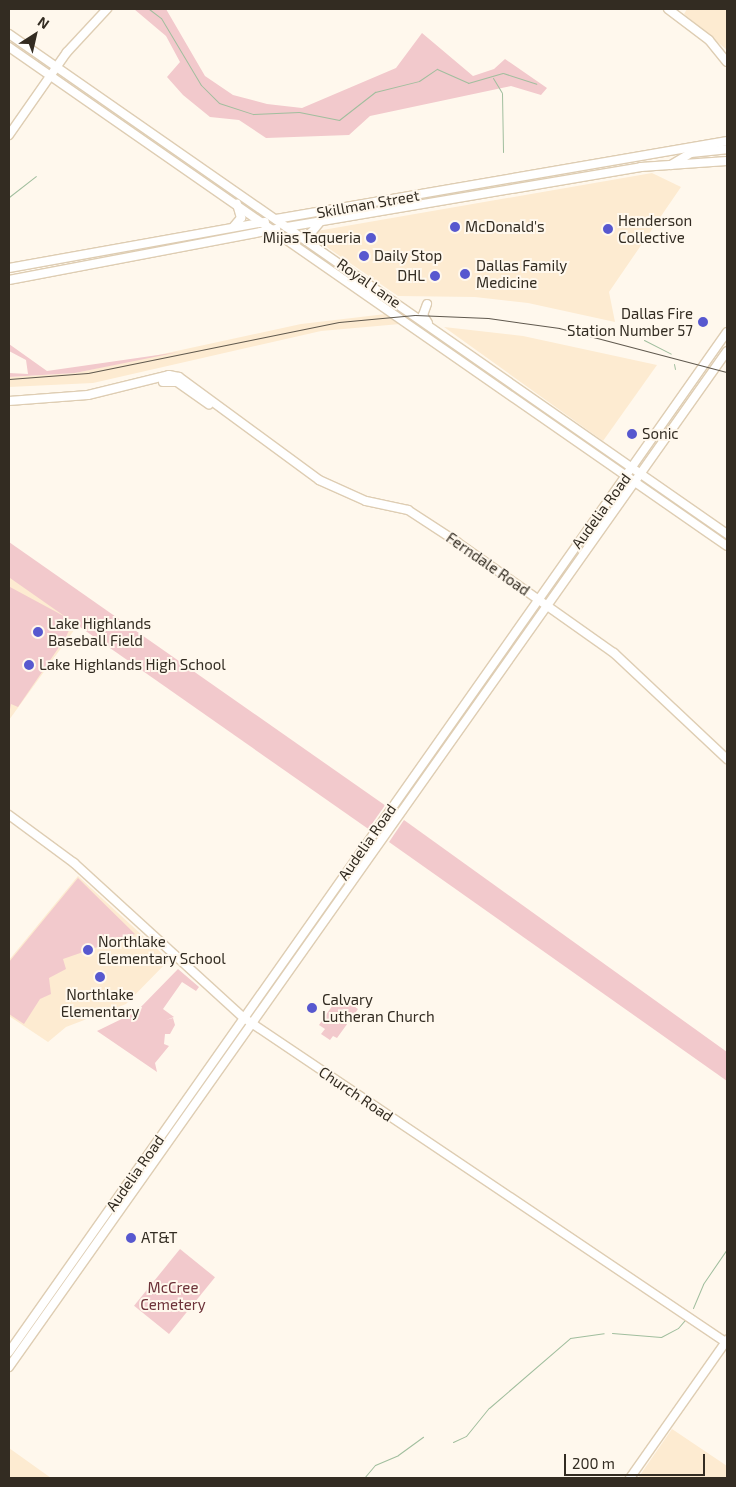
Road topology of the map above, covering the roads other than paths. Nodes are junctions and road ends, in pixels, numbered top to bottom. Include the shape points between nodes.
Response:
1 (107, 9) edge
2 (668, 9) edge
3 (9, 34) edge
4 (9, 47) edge
5 (727, 62) edge
6 (56, 67) junction
7 (50, 75) junction
8 (9, 135) edge
9 (727, 141) edge
10 (727, 149) edge
11 (727, 161) edge
12 (671, 165) junction
13 (236, 202) junction
14 (277, 219) junction
15 (263, 222) junction
16 (320, 222) junction
17 (234, 227) junction
18 (289, 227) junction
19 (274, 229) junction
20 (315, 246) junction
21 (9, 268) edge
22 (9, 280) edge
23 (347, 281) junction
24 (427, 304) dead end
25 (401, 306) junction
26 (437, 331) junction
27 (727, 332) edge
28 (727, 351) edge
29 (690, 385) junction
30 (698, 392) junction
31 (9, 401) edge
32 (633, 468) junction
33 (640, 473) junction
34 (627, 475) junction
35 (635, 481) junction
36 (709, 521) junction
37 (704, 529) junction
38 (727, 534) edge
39 (727, 546) edge
40 (538, 600) junction
41 (546, 606) junction
42 (727, 759) edge
43 (9, 815) edge
44 (244, 1018) junction
45 (252, 1024) junction
46 (727, 1341) edge
47 (9, 1352) edge
48 (10, 1362) edge
49 (630, 1478) edge

1 - 6 main road
2 - 5 main road via 709,40
3 - 6 main road, Royal Lane
4 - 7 main road, Royal Lane
6 - 7 main road
6 - 14 main road, Royal Lane
7 - 8 main road
7 - 13 main road, Royal Lane
9 - 14 main road, Skillman Street
10 - 12 main road via 691,153
11 - 12 main road, Skillman Street
12 - 16 main road, Skillman Street via 582,176
13 - 15 main road, Royal Lane
13 - 17 main road via 241,218
14 - 15 main road, Skillman Street
14 - 18 main road, Royal Lane
15 - 17 main road, Skillman Street
15 - 19 main road, Royal Lane
16 - 18 main road, Skillman Street
16 - 20 main road via 311,233
17 - 21 main road, Skillman Street
18 - 19 main road, Skillman Street
18 - 20 main road, Royal Lane
19 - 22 main road, Skillman Street
19 - 23 main road, Royal Lane
20 - 25 main road, Royal Lane
23 - 25 main road
23 - 34 main road, Royal Lane
24 - 26 main road via 424,319
25 - 26 main road, Royal Lane
26 - 32 main road, Royal Lane
27 - 29 main road, Audelia Road
28 - 30 main road, Audelia Road
29 - 30 main road
29 - 32 main road, Audelia Road
30 - 33 main road, Audelia Road
31 - 40 main road, Ferndale Road via 88,395 169,375 319,480 359,498 420,516
32 - 33 main road, Royal Lane
32 - 34 main road, Audelia Road
33 - 35 main road, Audelia Road
33 - 36 main road, Royal Lane
34 - 35 main road, Royal Lane
34 - 40 main road, Audelia Road
35 - 37 main road, Royal Lane
35 - 41 main road, Audelia Road
36 - 37 main road
36 - 38 main road, Royal Lane
37 - 39 main road, Royal Lane
40 - 41 main road, Ferndale Road
40 - 44 main road, Audelia Road
41 - 42 main road, Ferndale Road via 622,659
41 - 45 main road, Audelia Road
43 - 44 main road, Church Road via 74,863
44 - 45 main road, Church Road
44 - 47 main road, Audelia Road
45 - 46 main road, Church Road
45 - 48 main road, Audelia Road
46 - 49 main road

